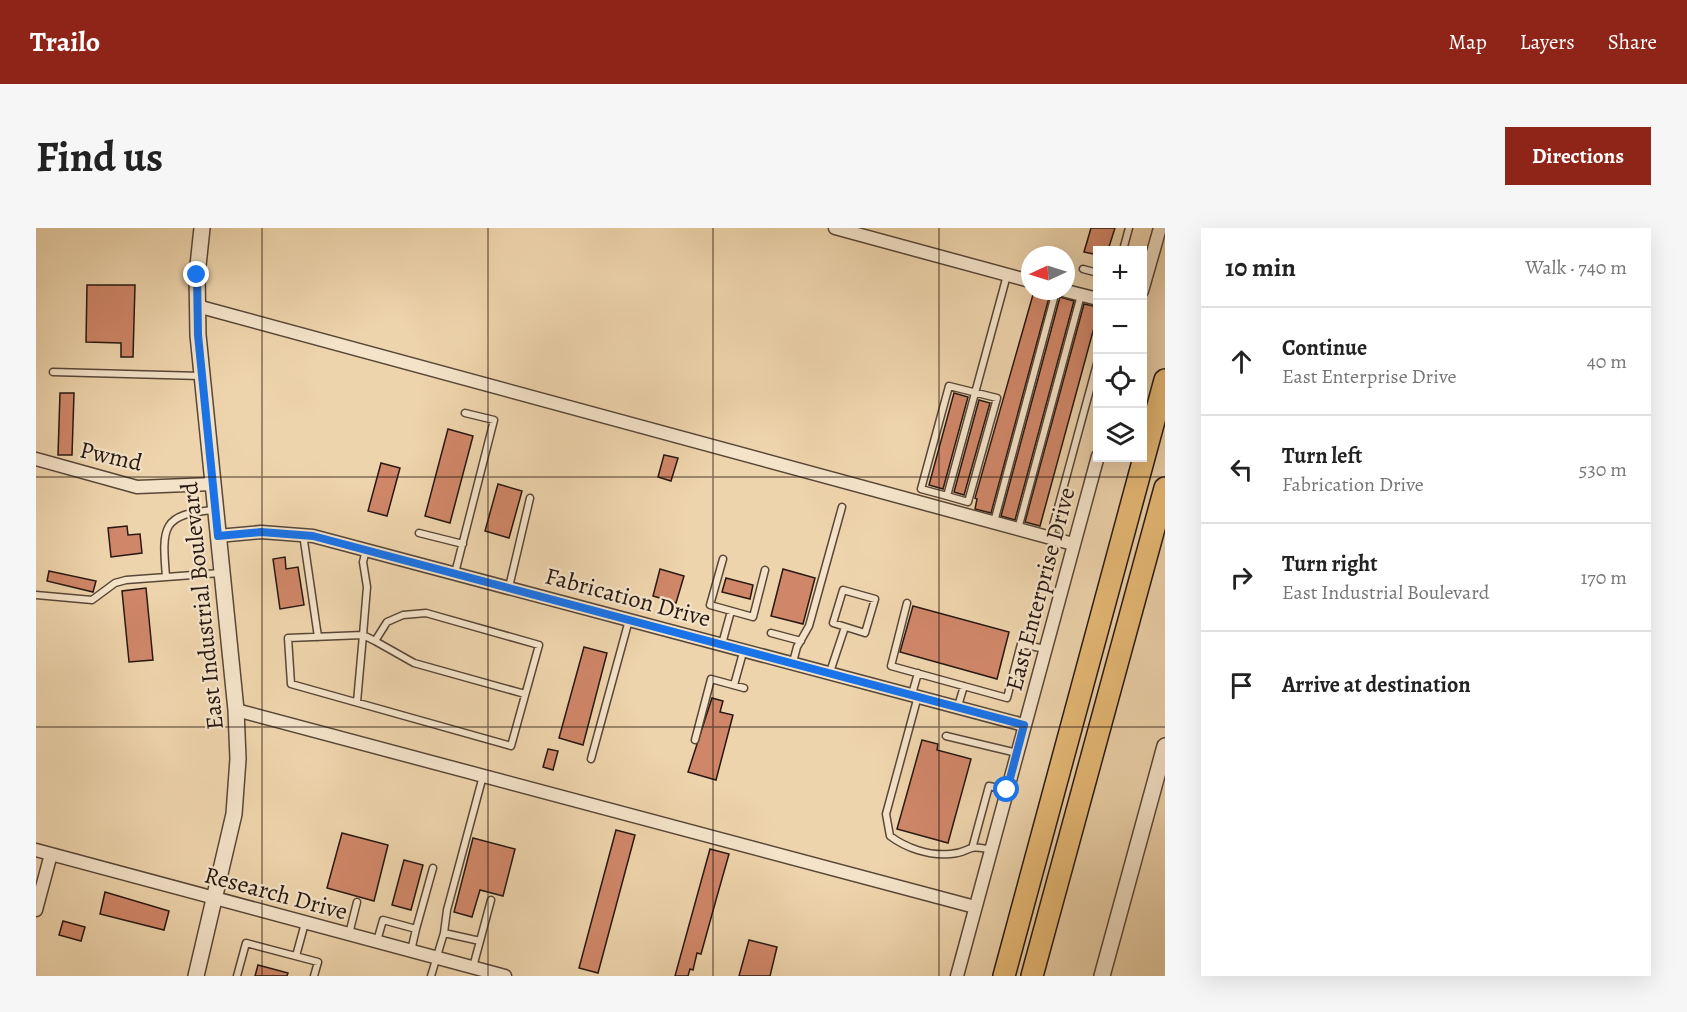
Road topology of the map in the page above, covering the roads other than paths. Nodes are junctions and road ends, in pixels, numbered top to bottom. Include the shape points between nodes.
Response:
1 (202, 228) edge
2 (835, 228) edge
3 (1129, 228) edge
4 (1160, 228) edge
5 (1124, 246) edge
6 (1083, 269) dead end
7 (1093, 272) edge
8 (1007, 275) junction
9 (1147, 276) edge
10 (1021, 279) edge
11 (1075, 293) edge
12 (1082, 295) junction
13 (1093, 298) edge
14 (1054, 300) edge
15 (197, 306) junction
16 (53, 372) dead end
17 (201, 376) junction
18 (1093, 378) edge
19 (1165, 380) edge
20 (975, 392) junction
21 (465, 413) dead end
22 (36, 459) edge
23 (1096, 462) edge
24 (213, 484) junction
25 (1165, 488) edge
26 (947, 496) junction
27 (530, 498) dead end
28 (842, 507) dead end
29 (215, 510) junction
30 (993, 522) junction
31 (1018, 529) junction
32 (419, 532) dead end
33 (303, 534) junction
34 (218, 536) junction
35 (1050, 537) junction
36 (463, 544) junction
37 (1074, 544) junction
38 (366, 550) junction
39 (723, 559) dead end
40 (765, 570) dead end
41 (222, 573) junction
42 (455, 573) junction
43 (166, 577) junction
44 (509, 587) junction
45 (36, 595) edge
46 (907, 603) dead end
47 (731, 611) junction
48 (629, 619) junction
49 (845, 627) junction
50 (771, 633) dead end
51 (363, 635) junction
52 (318, 637) junction
53 (375, 641) junction
54 (801, 641) junction
55 (722, 644) junction
56 (744, 649) junction
57 (1045, 649) junction
58 (794, 662) junction
59 (830, 672) junction
60 (918, 673) junction
61 (734, 685) junction
62 (964, 686) junction
63 (744, 688) dead end
64 (525, 694) junction
65 (915, 694) junction
66 (357, 702) junction
67 (958, 706) junction
68 (236, 710) junction
69 (1024, 725) junction
70 (946, 736) dead end
71 (694, 740) dead end
72 (1165, 746) edge
73 (1017, 753) junction
74 (591, 759) dead end
75 (484, 775) junction
76 (1007, 790) junction
77 (973, 845) junction
78 (36, 850) edge
79 (991, 850) junction
80 (51, 854) junction
81 (433, 868) dead end
82 (216, 898) junction
83 (491, 900) dead end
84 (357, 903) dead end
85 (975, 907) junction
86 (36, 910) edge
87 (305, 923) junction
88 (416, 929) junction
89 (444, 933) junction
90 (349, 934) junction
91 (480, 941) junction
92 (377, 942) junction
93 (411, 951) junction
94 (297, 956) junction
95 (437, 958) junction
96 (473, 967) junction
97 (196, 976) edge
98 (237, 976) edge
99 (314, 976) edge
100 (431, 976) edge
101 (505, 976) edge
102 (957, 976) edge
103 (1004, 976) edge
104 (1032, 976) edge
105 (1102, 976) edge

1 - 15 street, East Industrial Boulevard
2 - 8 street
3 - 5 lane
4 - 9 street
6 - 7 lane
8 - 10 street
8 - 20 lane
11 - 12 street
12 - 13 street
12 - 31 lane
14 - 30 lane
15 - 17 street, East Industrial Boulevard
15 - 30 street
16 - 17 lane
17 - 24 street, East Industrial Boulevard
18 - 35 lane
19 - 103 highway
20 - 26 lane
20 - 26 lane via 998,398 968,502
20 - 26 lane via 949,386 921,489
21 - 36 lane via 494,420
22 - 24 street, Pwmd via 137,487
23 - 37 street, East Enterprise Drive
24 - 29 street, East Industrial Boulevard
25 - 104 highway
27 - 44 lane
28 - 54 lane via 809,626
29 - 34 street, East Industrial Boulevard
29 - 43 lane via 189,512 168,527 163,542
30 - 31 street
31 - 35 street
32 - 36 lane
33 - 34 street, Fabrication Drive
33 - 38 street, Fabrication Drive
33 - 52 lane
34 - 41 street, East Industrial Boulevard
35 - 37 street
36 - 42 lane
37 - 57 street, East Enterprise Drive
38 - 42 street, Fabrication Drive
38 - 51 lane
39 - 47 lane via 710,605
40 - 47 lane via 753,617
41 - 43 lane
41 - 68 street, East Industrial Boulevard
42 - 44 street, Fabrication Drive
43 - 45 lane via 115,583 92,600
44 - 48 street, Fabrication Drive
46 - 60 lane via 891,666
47 - 55 lane
48 - 55 street, Fabrication Drive
48 - 74 lane
49 - 49 lane via 865,633 875,599 843,590 833,623
49 - 59 lane
50 - 54 lane
51 - 52 lane
51 - 53 lane
51 - 66 lane
52 - 66 lane via 288,638 291,684
53 - 64 lane via 414,663
53 - 64 lane via 387,622 403,615 426,613 539,645
54 - 58 lane
55 - 56 street, Fabrication Drive
56 - 58 street, Fabrication Drive
56 - 61 lane
57 - 62 lane via 1022,644 1007,698
57 - 69 street, East Enterprise Drive
58 - 59 street, Fabrication Drive
59 - 65 street, Fabrication Drive
60 - 62 lane
60 - 65 lane
61 - 63 lane
61 - 71 lane via 711,679
62 - 67 lane
64 - 66 lane via 511,746
65 - 67 street, Fabrication Drive
65 - 77 lane via 886,814 890,836 903,846 938,854 951,854
67 - 69 street, Fabrication Drive
68 - 75 street
68 - 82 street, East Industrial Boulevard via 234,814
69 - 73 street, East Enterprise Drive
70 - 73 lane
72 - 105 street
73 - 76 street, East Enterprise Drive
75 - 85 street
75 - 89 lane
76 - 77 lane via 989,786
76 - 79 street, East Enterprise Drive
77 - 79 lane
78 - 80 street, Research Drive
79 - 85 street, East Enterprise Drive
80 - 82 street, Research Drive
80 - 86 street
81 - 88 lane
82 - 87 street, Research Drive
82 - 97 street, East Industrial Boulevard
83 - 91 lane
84 - 90 lane
85 - 102 street, East Enterprise Drive
87 - 90 street, Research Drive
87 - 94 lane
88 - 92 lane via 383,920
88 - 93 lane
89 - 91 lane
89 - 95 lane
90 - 92 street, Research Drive
91 - 96 lane
92 - 93 street, Research Drive
93 - 95 street, Research Drive
94 - 98 lane via 246,943
94 - 99 lane via 318,962
95 - 96 street, Research Drive
95 - 100 lane
96 - 101 street, Research Drive

